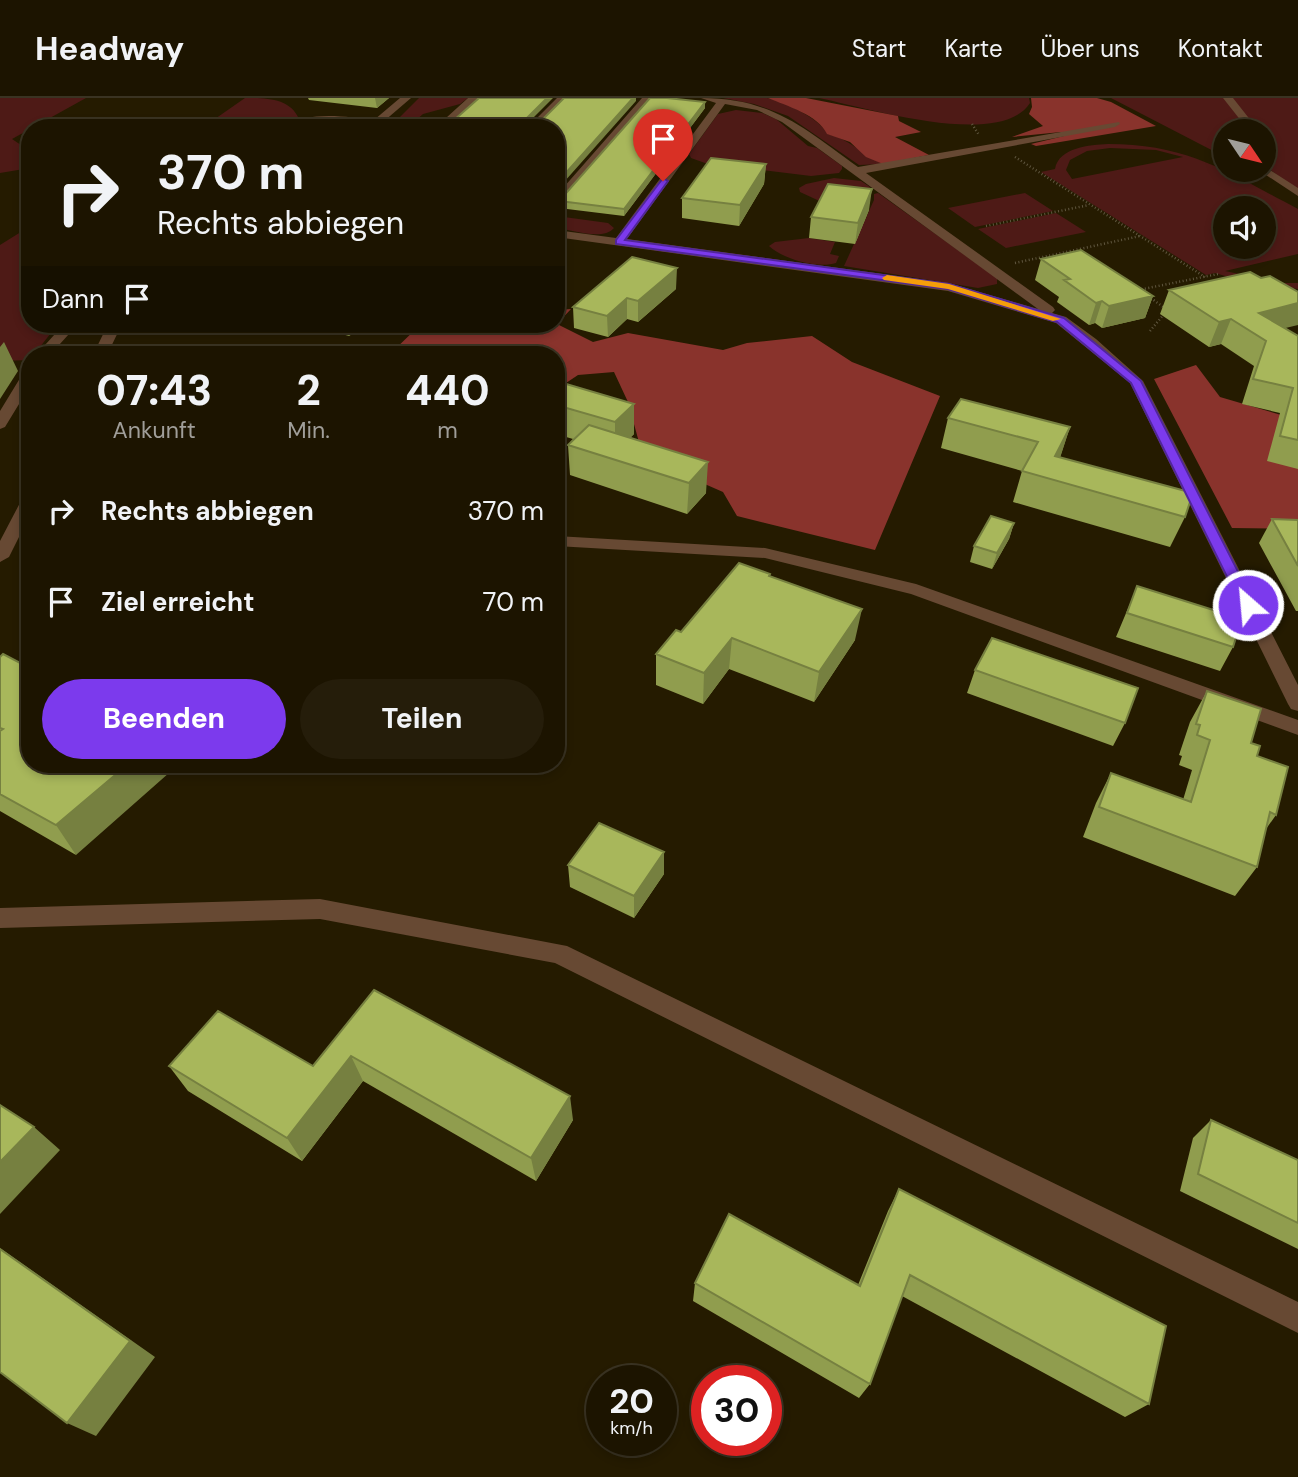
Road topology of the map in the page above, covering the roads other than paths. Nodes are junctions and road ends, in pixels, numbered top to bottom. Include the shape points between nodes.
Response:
1 (406, 98) edge
2 (474, 98) edge
3 (562, 98) edge
4 (647, 98) edge
5 (706, 98) edge
6 (1228, 98) edge
7 (723, 100) junction
8 (380, 119) edge
9 (450, 119) edge
10 (541, 119) edge
11 (1245, 119) edge
12 (1115, 124) dead end
13 (857, 171) junction
14 (1276, 177) edge
15 (1298, 193) edge
16 (565, 194) edge
17 (565, 234) edge
18 (619, 242) junction
19 (1061, 320) junction
20 (63, 333) edge
21 (51, 346) edge
22 (21, 388) edge
23 (0, 424) edge
24 (21, 520) edge
25 (565, 542) edge
26 (0, 558) edge
27 (1298, 704) edge
28 (1298, 729) edge
29 (0, 918) edge
30 (1298, 1318) edge

1 - 8 street
2 - 9 street
3 - 10 street
4 - 16 street
5 - 7 street
6 - 11 street
7 - 13 street via 760,108 786,120
7 - 18 street
12 - 13 street
13 - 19 street
14 - 15 street
17 - 18 street
18 - 19 street via 949,287
19 - 27 street via 1136,381
20 - 21 street
22 - 23 street
24 - 26 street
25 - 28 street via 765,553 916,590
29 - 30 street via 320,909 559,953

